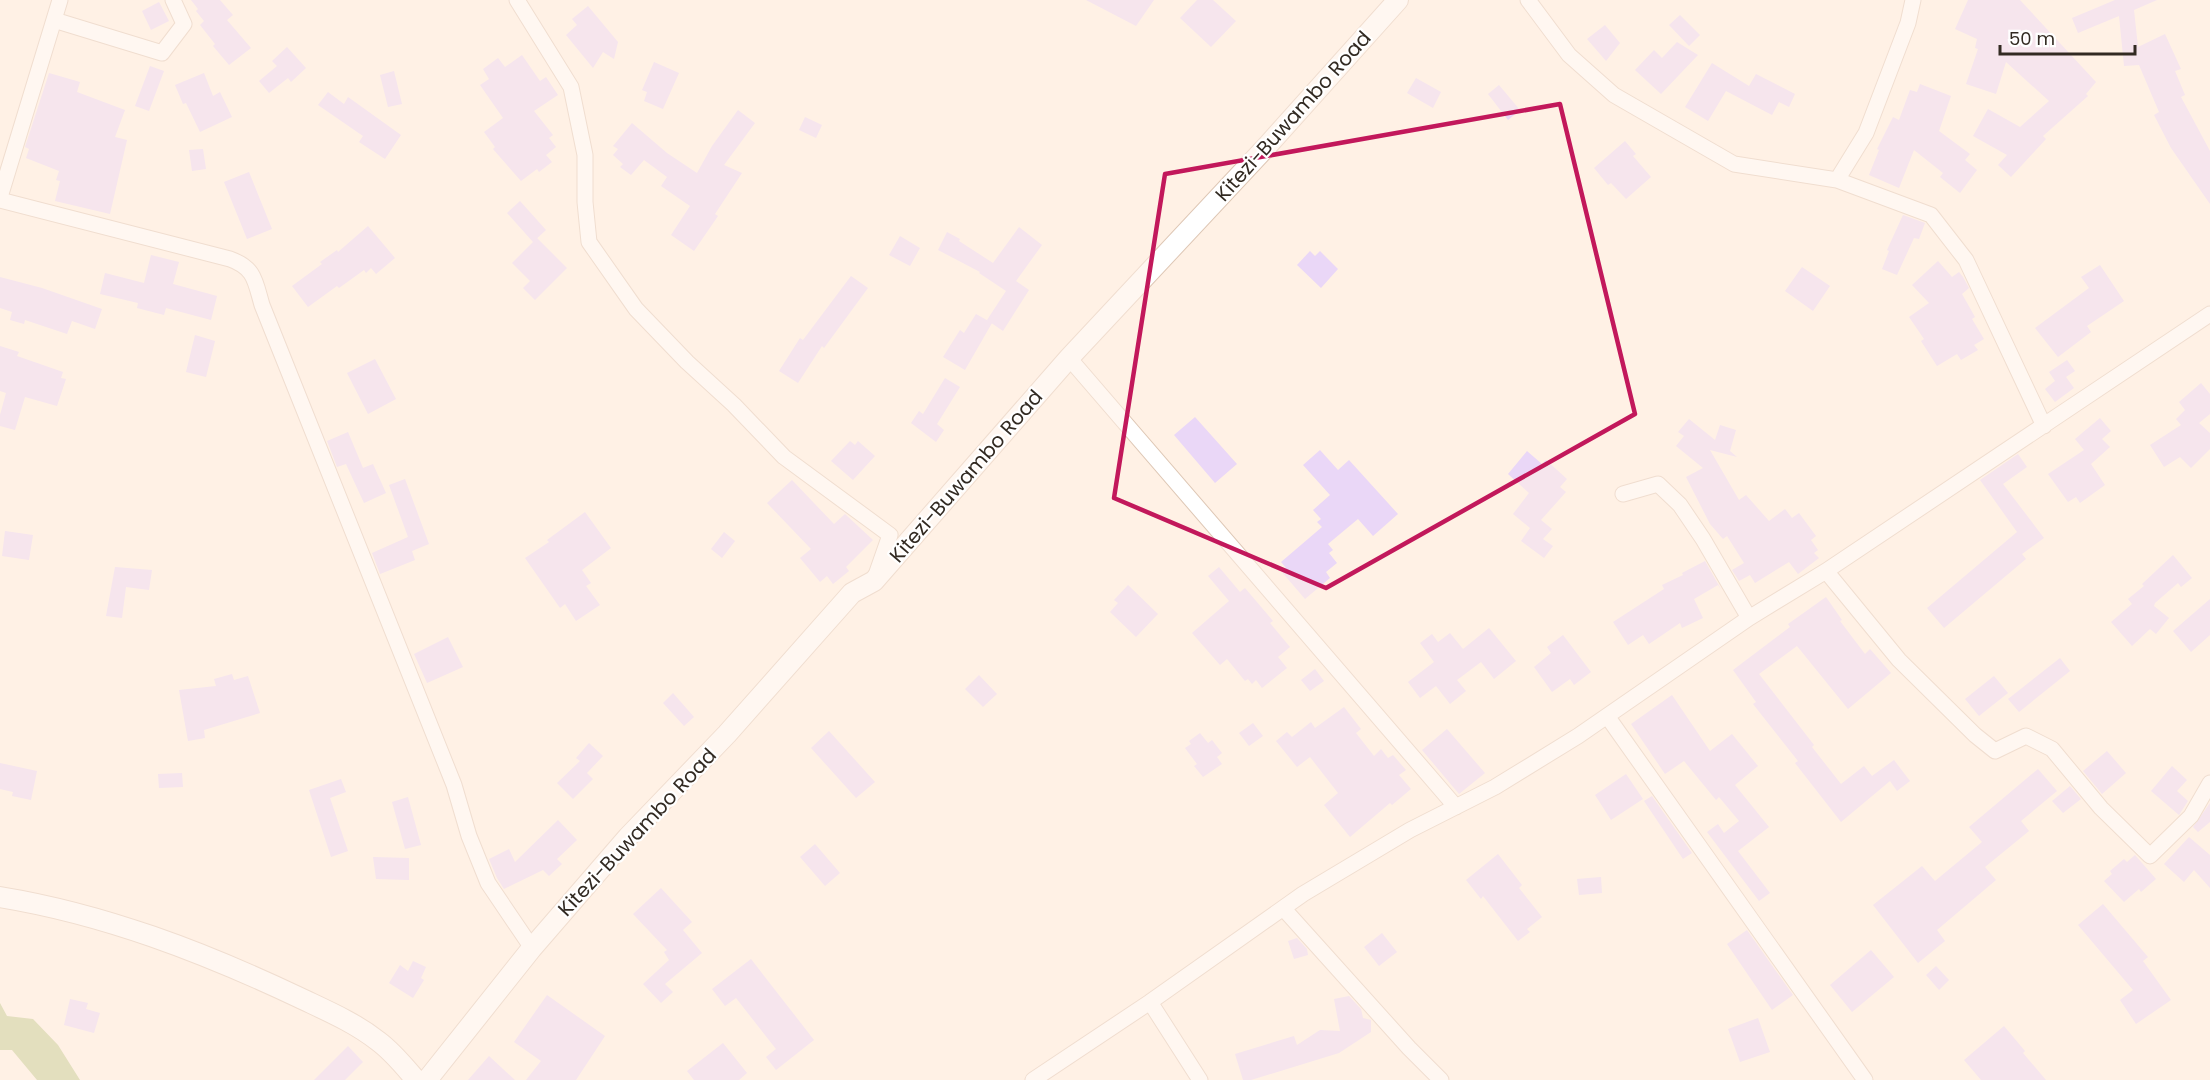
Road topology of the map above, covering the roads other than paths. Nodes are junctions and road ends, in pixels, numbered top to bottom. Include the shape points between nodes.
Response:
1 (60, 0) edge
2 (173, 0) edge
3 (517, 0) edge
4 (1398, 0) edge
5 (1528, 0) edge
6 (1914, 0) edge
7 (54, 20) junction
8 (1837, 180) junction
9 (0, 199) edge
10 (2209, 318) edge
11 (1069, 358) junction
12 (2044, 426) junction
13 (1623, 494) dead end
14 (1826, 571) junction
15 (874, 581) junction
16 (1749, 618) junction
17 (1608, 716) junction
18 (2210, 783) edge
19 (1456, 807) junction
20 (0, 897) edge
21 (1283, 908) junction
22 (532, 948) junction
23 (1150, 1002) junction
24 (416, 1080) edge
25 (427, 1080) edge
26 (1034, 1080) edge
27 (1200, 1080) edge
28 (1441, 1080) edge
29 (1865, 1080) edge

1 - 7 street
2 - 7 street via 184,24 162,53
3 - 15 street via 571,87 585,155 589,242 636,309 784,457 890,535
4 - 11 street, Kitezi-Buwambo Road
5 - 8 street via 1569,54 1614,94 1734,164
6 - 8 street via 1866,133
7 - 9 street
8 - 12 street via 1931,215 1966,261
9 - 22 street via 230,259 250,270 454,785 488,883
10 - 12 street
11 - 15 street, Kitezi-Buwambo Road
11 - 19 street
12 - 14 street
13 - 16 street via 1658,484 1680,505
14 - 16 street
14 - 18 street via 1899,660 1975,735 1995,751 2026,736 2052,749 2101,808 2150,856 2191,816
15 - 22 street, Kitezi-Buwambo Road via 852,593 727,734 628,837
16 - 17 street
17 - 19 street
17 - 29 street
19 - 21 street via 1410,830
20 - 24 street via 120,926 280,989 357,1026 399,1059
21 - 23 street
21 - 28 street
22 - 25 street, Kitezi-Buwambo Road
23 - 26 street
23 - 27 street

